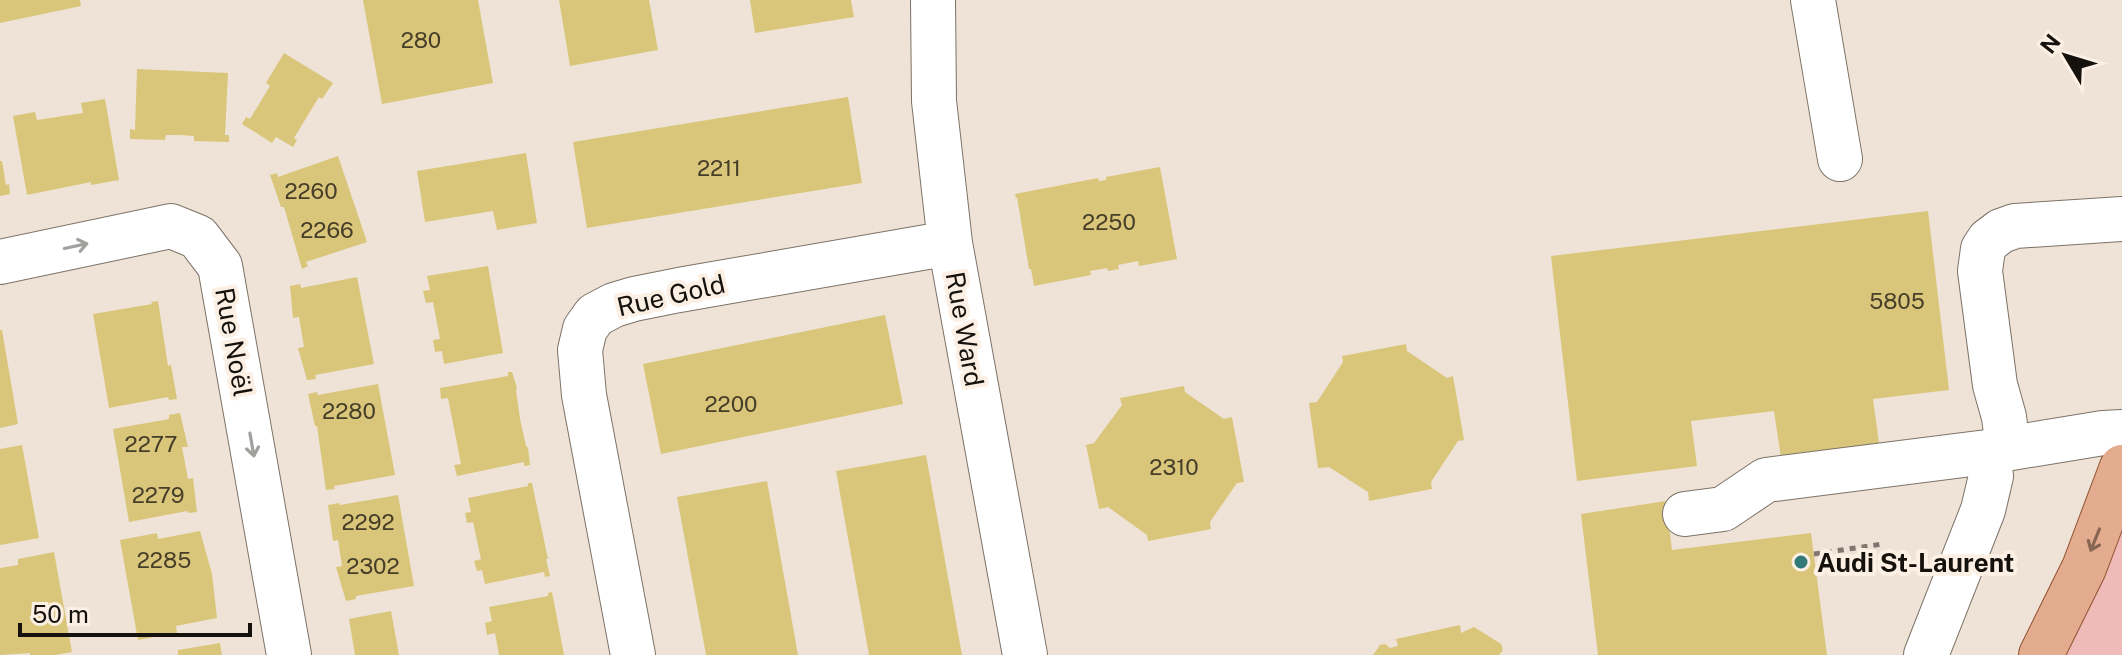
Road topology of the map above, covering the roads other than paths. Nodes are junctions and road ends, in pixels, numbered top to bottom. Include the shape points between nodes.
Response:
1 (933, 0) edge
2 (1813, 0) edge
3 (1840, 159) dead end
4 (2122, 219) edge
5 (950, 243) junction
6 (0, 262) edge
7 (2122, 432) edge
8 (1997, 451) junction
9 (2122, 467) edge
10 (1685, 514) dead end
11 (289, 655) edge
12 (633, 655) edge
13 (1025, 655) edge
14 (1926, 655) edge
15 (2041, 655) edge

1 - 5 street, Rue Ward via 934,101
2 - 3 street
4 - 8 street via 2015,226 2001,231 1983,249 1980,271 2004,417
5 - 12 street, Rue Gold via 634,299 595,315 580,350 584,395
5 - 13 street, Rue Ward
6 -> 11 street, Rue Noël via 171,226 198,237 220,266
7 - 8 street
8 - 10 street via 1766,480 1723,509
8 - 14 street via 1983,510
9 -> 15 main road via 2084,568

